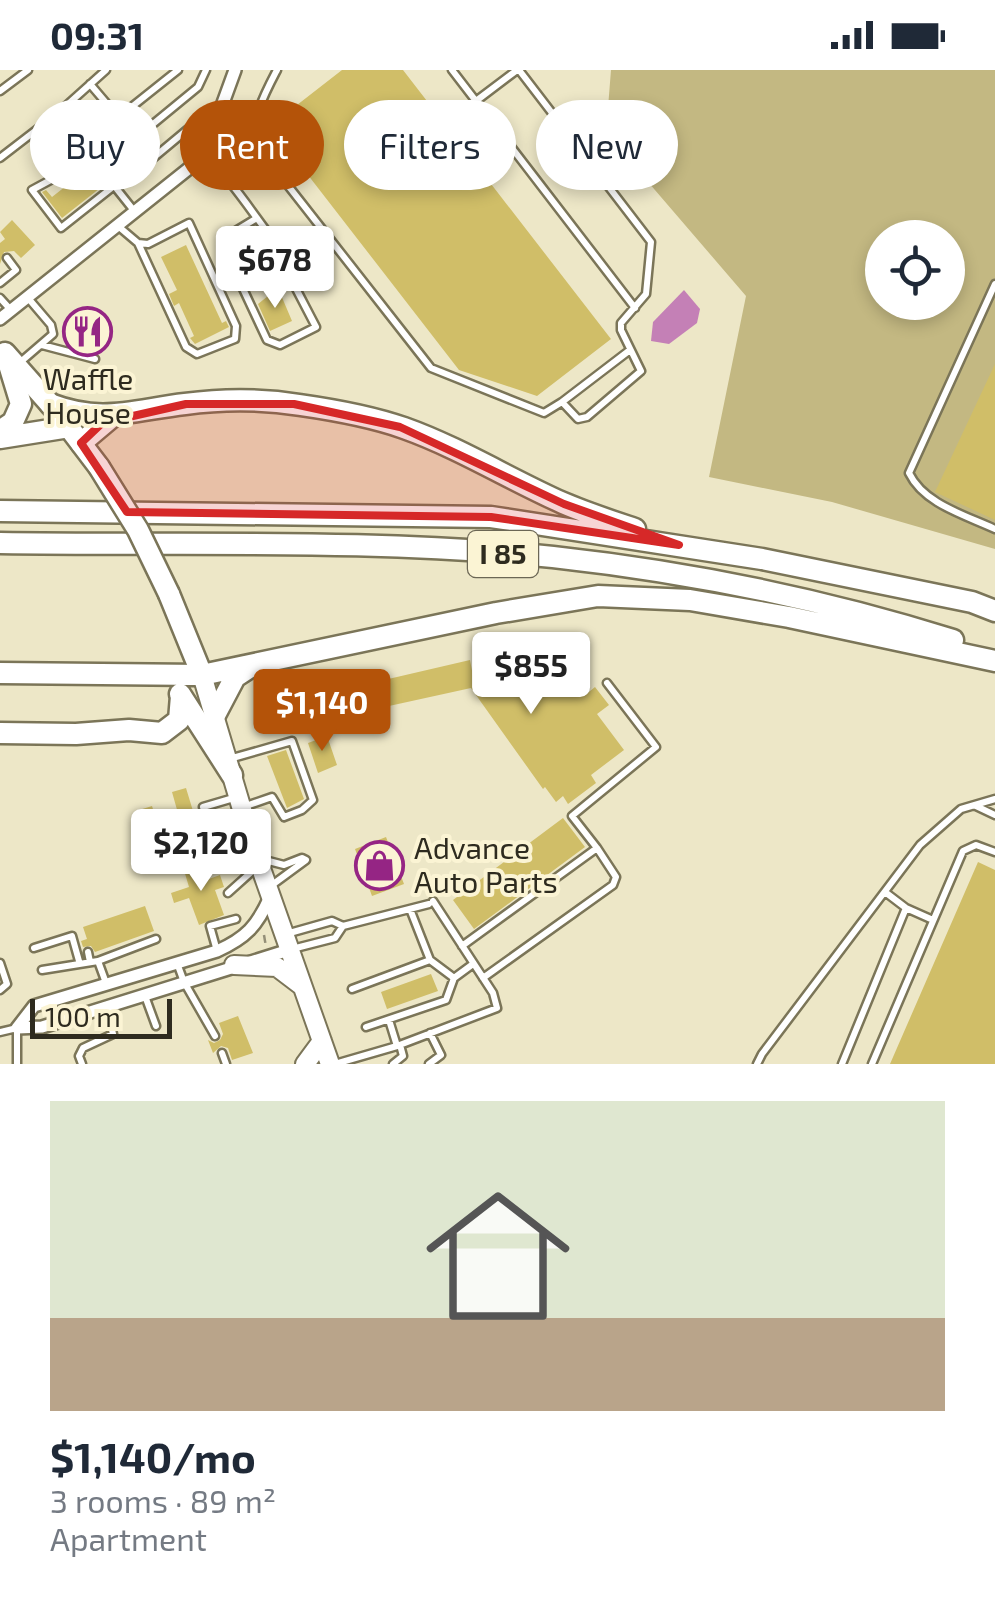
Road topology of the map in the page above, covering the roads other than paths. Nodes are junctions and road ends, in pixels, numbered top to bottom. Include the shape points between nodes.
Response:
1 (28, 70) edge
2 (106, 70) edge
3 (178, 70) edge
4 (206, 70) edge
5 (235, 70) edge
6 (277, 70) edge
7 (452, 70) edge
8 (518, 70) edge
9 (94, 74) edge
10 (90, 84) junction
11 (0, 91) edge
12 (104, 100) edge
13 (141, 100) edge
14 (223, 100) edge
15 (475, 100) edge
16 (477, 100) edge
17 (160, 118) edge
18 (180, 135) edge
19 (160, 152) edge
20 (2, 153) edge
21 (516, 153) edge
22 (180, 177) edge
23 (114, 186) joint
24 (117, 190) edge
25 (237, 190) edge
26 (136, 213) junction
27 (257, 218) junction
28 (118, 226) junction
29 (138, 244) junction
30 (7, 258) dead end
31 (0, 283) edge
32 (995, 284) edge
33 (28, 297) junction
34 (0, 298) edge
35 (635, 308) junction
36 (5, 314) edge
37 (41, 345) junction
38 (630, 350) junction
39 (7, 356) edge
40 (94, 359) dead end
41 (562, 402) junction
42 (50, 404) junction
43 (114, 416) junction
44 (0, 435) edge
45 (75, 435) junction
46 (0, 511) edge
47 (995, 529) edge
48 (0, 543) edge
49 (679, 545) junction
50 (995, 611) edge
51 (995, 657) edge
52 (253, 665) junction
53 (0, 673) edge
54 (155, 675) junction
55 (202, 675) junction
56 (607, 683) dead end
57 (181, 696) junction
58 (215, 715) junction
59 (0, 734) edge
60 (230, 767) junction
61 (995, 799) edge
62 (240, 802) junction
63 (974, 805) junction
64 (995, 815) edge
65 (597, 848) junction
66 (995, 852) edge
67 (256, 855) junction
68 (884, 892) junction
69 (228, 893) dead end
70 (269, 893) junction
71 (410, 908) junction
72 (906, 908) junction
73 (236, 919) dead end
74 (933, 920) junction
75 (343, 926) junction
76 (72, 936) junction
77 (156, 939) dead end
78 (84, 940) dead end
79 (279, 940) junction
80 (462, 946) junction
81 (34, 948) dead end
82 (217, 951) junction
83 (88, 952) dead end
84 (430, 960) junction
85 (79, 961) junction
86 (94, 961) junction
87 (177, 963) junction
88 (0, 964) edge
89 (474, 964) junction
90 (245, 968) junction
91 (42, 970) dead end
92 (454, 978) junction
93 (483, 978) junction
94 (184, 982) junction
95 (107, 984) junction
96 (302, 986) junction
97 (352, 989) dead end
98 (0, 990) edge
99 (146, 996) junction
100 (107, 1008) junction
101 (389, 1020) junction
102 (156, 1026) dead end
103 (366, 1027) dead end
104 (16, 1028) junction
105 (0, 1032) edge
106 (430, 1034) junction
107 (215, 1036) dead end
108 (322, 1041) junction
109 (398, 1045) junction
110 (222, 1053) dead end
111 (404, 1056) junction
112 (17, 1064) edge
113 (82, 1064) edge
114 (226, 1064) edge
115 (306, 1064) edge
116 (333, 1064) edge
117 (393, 1064) edge
118 (412, 1064) edge
119 (429, 1064) edge
120 (758, 1064) edge
121 (842, 1064) edge
122 (872, 1064) edge

1 - 11 lane
2 - 9 lane
3 - 13 lane
4 - 17 lane via 198,87
5 - 14 street
6 - 41 lane via 256,120 257,146 430,368 544,412
7 - 15 lane
8 - 16 lane
8 - 35 lane via 649,239 646,294
9 - 10 lane
10 - 12 lane
10 - 20 lane
18 - 19 lane
21 - 35 lane
22 - 26 street
23 - 23 lane via 88,154 32,190 62,228
24 - 26 lane
25 - 27 lane
26 - 28 street
27 - 27 lane via 316,327 280,345 267,340 224,248 228,235
28 - 29 lane
28 - 33 street
29 - 29 lane via 189,224 236,326 234,339 197,354 186,347
30 - 31 lane via 16,270
32 - 47 lane via 909,473 931,499
33 - 36 street
33 - 37 lane via 53,330
34 - 36 lane
35 - 38 lane via 620,330
37 - 39 lane
37 - 40 lane
38 - 41 lane
38 - 41 lane via 639,376 587,417 571,415
39 - 42 highway
39 - 44 highway via 20,404
42 - 43 highway
42 - 45 highway
43 - 45 highway
43 - 49 highway via 240,401 357,414 451,446 564,504
44 - 45 highway
45 - 55 highway, bridge via 138,530
46 - 49 highway, I 85 via 492,517
48 - 51 highway, I 85 via 237,543 553,557 814,600
49 - 50 highway, I 85 via 884,582
51 - 52 highway via 690,600 598,596
52 - 55 highway
52 - 58 highway via 235,678
53 - 54 highway
54 - 55 highway
54 - 57 highway
55 - 58 main road
56 - 65 lane via 656,748 572,816
57 - 59 highway via 179,720 162,733
57 - 60 highway
58 - 60 main road
60 - 62 main road
60 - 62 lane via 292,741 313,800 284,817 272,796
61 - 63 lane
62 - 67 main road
62 - 67 lane via 203,807 217,853
63 - 64 lane
63 - 68 lane via 920,845
65 - 80 lane
65 - 93 lane via 616,877 613,885
66 - 74 lane via 976,845 963,851
67 - 69 lane
67 - 70 main road
67 - 70 lane via 284,865 306,860
68 - 72 lane
68 - 120 lane
70 - 79 main road
70 - 82 street via 258,924
71 - 75 lane
71 - 80 lane via 431,902
71 - 84 lane
72 - 74 lane
72 - 121 lane
73 - 82 lane via 210,926
74 - 122 lane
75 - 79 lane via 332,921
75 - 79 lane via 335,938
76 - 78 lane
76 - 81 lane
76 - 85 lane
77 - 86 lane
79 - 90 street
79 - 96 main road
80 - 89 lane
82 - 87 street
83 - 86 lane
84 - 92 lane
84 - 97 lane
85 - 86 lane
85 - 91 lane
86 - 95 lane
87 - 94 lane
87 - 95 street
88 - 98 lane via 7,984
89 - 92 lane
89 - 93 lane
90 - 94 street
90 - 96 main road via 277,966
92 - 101 lane via 446,1000
93 - 106 lane via 497,1008
94 - 99 street
94 - 107 lane
95 - 104 street via 34,1006
96 - 108 main road
99 - 100 street
99 - 102 lane
100 - 104 street via 42,1028
100 - 113 lane via 113,1034 82,1048
101 - 103 lane
101 - 109 lane
104 - 105 lane
104 - 112 lane
106 - 109 lane
106 - 119 lane via 441,1055
108 - 115 main road
108 - 116 main road
109 - 111 lane
109 - 116 lane
110 - 114 lane
111 - 117 lane
111 - 118 lane

